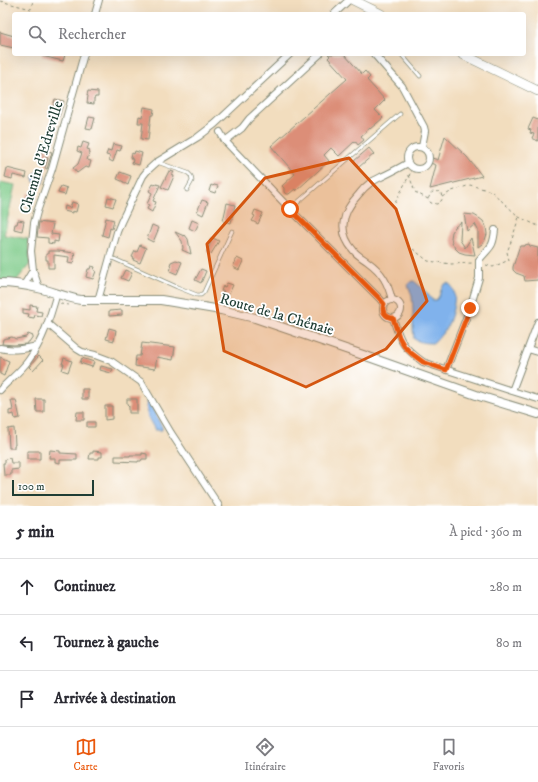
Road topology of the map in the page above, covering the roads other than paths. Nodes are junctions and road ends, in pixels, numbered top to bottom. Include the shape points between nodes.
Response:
1 (99, 0) edge
2 (349, 0) edge
3 (352, 0) edge
4 (96, 12) edge
5 (336, 12) edge
6 (377, 12) edge
7 (83, 56) edge
8 (288, 56) edge
9 (318, 56) edge
10 (376, 56) edge
11 (403, 56) edge
12 (466, 56) edge
13 (420, 76) dead end
14 (538, 91) edge
15 (400, 114) dead end
16 (220, 132) dead end
17 (225, 141) junction
18 (422, 147) junction
19 (157, 162) junction
20 (408, 163) junction
21 (188, 190) dead end
22 (290, 209) junction
23 (495, 230) dead end
24 (232, 231) dead end
25 (110, 257) junction
26 (33, 270) junction
27 (0, 283) edge
28 (24, 285) junction
29 (39, 288) junction
30 (57, 294) junction
31 (100, 300) junction
32 (392, 300) junction
33 (384, 304) junction
34 (393, 318) junction
35 (538, 322) edge
36 (48, 324) junction
37 (37, 346) junction
38 (0, 348) edge
39 (528, 349) junction
40 (538, 352) edge
41 (446, 370) junction
42 (0, 390) edge
43 (512, 391) junction
44 (538, 399) edge
45 (538, 414) edge
46 (219, 506) edge

1 - 4 street
2 - 5 street
3 - 6 main road
7 - 26 street, Chemin d'Edreville via 34,223
8 - 19 street via 215,124
9 - 17 street
10 - 18 street via 402,86 424,127
11 - 13 lane
12 - 14 main road
15 - 22 lane
16 - 17 street
17 - 22 street
18 - 20 street via 413,147 409,150 406,157
18 - 20 street via 429,155 428,162 418,169
19 - 21 lane via 188,173 192,181
19 - 25 street via 143,176 121,222
20 - 32 street via 370,183 348,207 343,224 350,246 385,278
22 - 33 street
23 - 41 street via 491,247 479,260 479,278
24 - 25 lane via 201,295
25 - 31 street
26 - 28 street
26 - 29 street, Chemin d'Edreville
27 - 28 street, Route de la Chênaie
28 - 29 street, Route de la Chênaie
29 - 30 street, Route de la Chênaie
30 - 31 street, Route de la Chênaie via 73,299
30 - 36 street
31 - 45 street, Route de la Chênaie via 161,300 255,318
32 - 33 street
32 - 34 street via 401,305 402,310 400,315
33 - 34 street via 385,315
34 - 41 street via 399,337 411,353 423,362
35 - 39 street
36 - 37 street
36 - 46 street via 77,349 111,361 141,382
37 - 38 street via 22,350
37 - 42 street via 28,361
39 - 40 street
39 - 43 street
41 - 43 street
43 - 44 street

